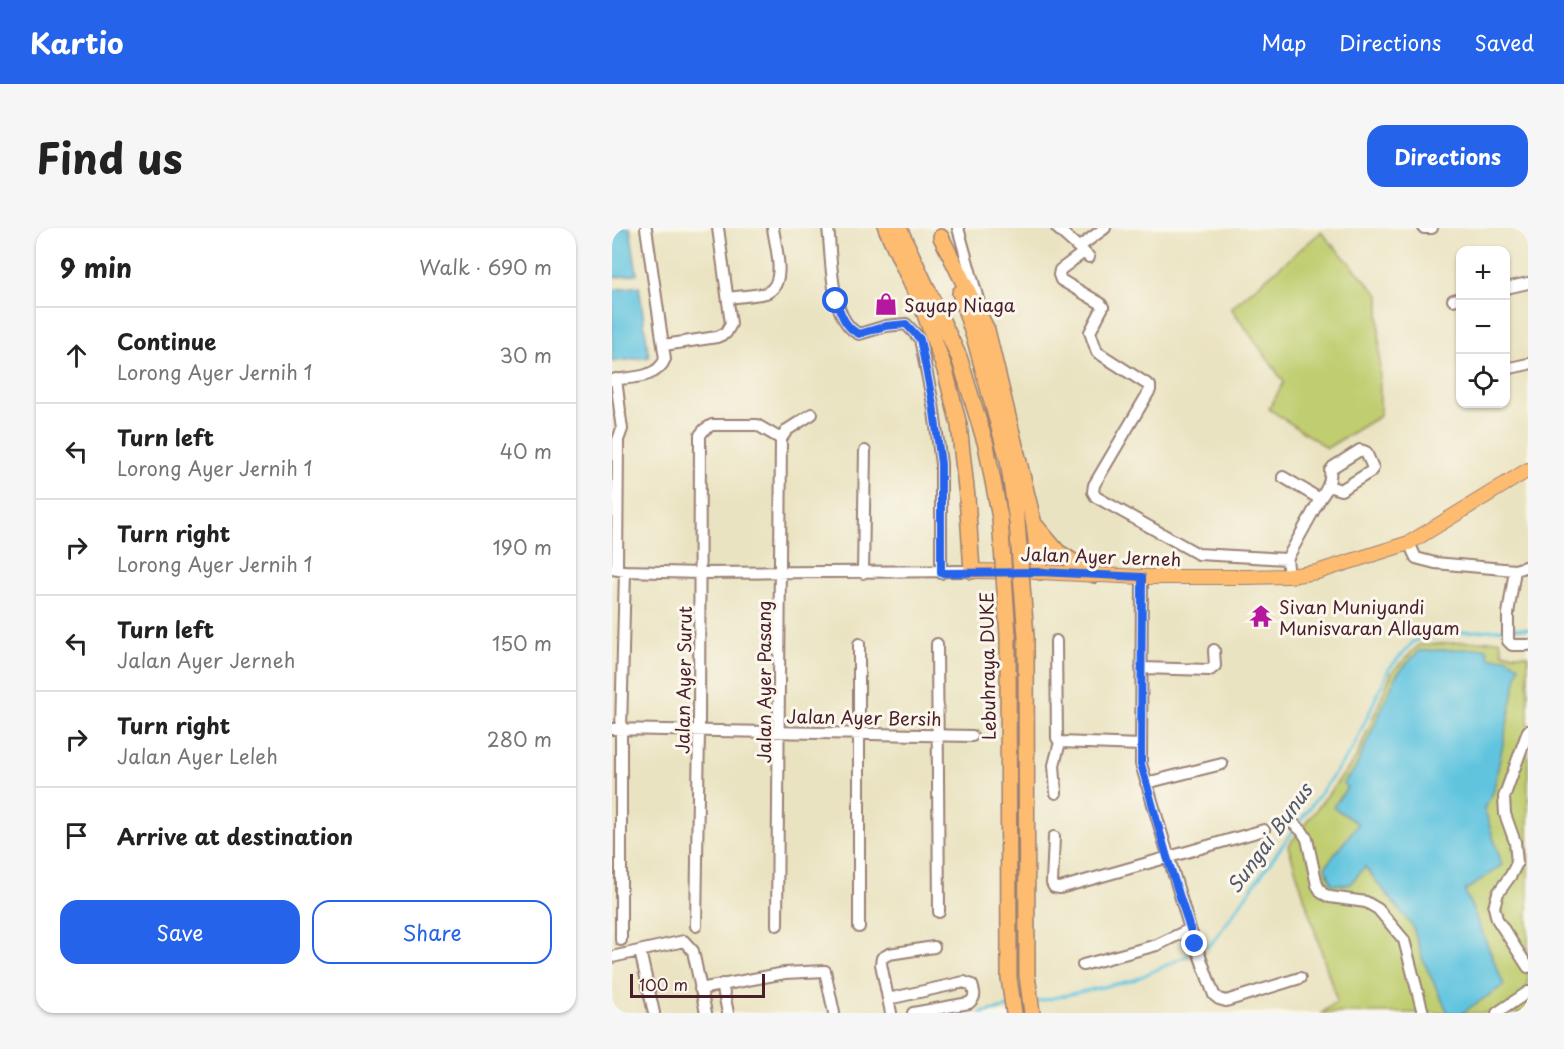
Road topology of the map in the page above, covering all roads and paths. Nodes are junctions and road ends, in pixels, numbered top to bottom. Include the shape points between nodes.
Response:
1 (646, 228) edge
2 (718, 228) edge
3 (773, 228) edge
4 (828, 228) edge
5 (886, 228) edge
6 (899, 228) edge
7 (958, 228) edge
8 (1057, 228) edge
9 (1105, 228) edge
10 (1424, 228) edge
11 (1432, 228) edge
12 (939, 232) edge
13 (1084, 252) junction
14 (1528, 283) edge
15 (1510, 287) edge
16 (728, 298) junction
17 (987, 330) junction
18 (664, 345) junction
19 (1528, 364) edge
20 (1510, 368) edge
21 (614, 379) edge
22 (812, 414) dead end
23 (782, 439) junction
24 (865, 451) dead end
25 (615, 457) edge
26 (1528, 470) edge
27 (1283, 477) dead end
28 (1328, 486) dead end
29 (1320, 499) junction
30 (1034, 524) junction
31 (1409, 543) junction
32 (1228, 556) junction
33 (1287, 559) junction
34 (1528, 566) edge
35 (618, 570) edge
36 (1515, 570) junction
37 (972, 571) junction
38 (1040, 572) junction
39 (700, 573) junction
40 (780, 573) junction
41 (863, 573) junction
42 (941, 573) junction
43 (1095, 575) junction
44 (1289, 576) junction
45 (1142, 577) junction
46 (1227, 577) junction
47 (1056, 641) dead end
48 (859, 644) dead end
49 (937, 644) dead end
50 (1528, 645) edge
51 (1214, 650) dead end
52 (1141, 668) junction
53 (616, 729) edge
54 (699, 730) junction
55 (1528, 731) edge
56 (780, 732) junction
57 (859, 734) junction
58 (937, 735) junction
59 (972, 736) dead end
60 (1060, 742) junction
61 (1140, 745) junction
62 (1222, 764) dead end
63 (1146, 783) junction
64 (1056, 794) dead end
65 (1288, 819) dead end
66 (1264, 830) dead end
67 (1054, 837) dead end
68 (1167, 857) junction
69 (939, 912) dead end
70 (777, 925) dead end
71 (696, 926) dead end
72 (859, 927) dead end
73 (1190, 929) junction
74 (621, 940) dead end
75 (934, 946) dead end
76 (640, 951) junction
77 (612, 957) edge
78 (1083, 965) dead end
79 (1528, 968) edge
80 (1300, 978) dead end
81 (722, 984) junction
82 (700, 989) junction
83 (1528, 992) edge
84 (888, 999) junction
85 (1032, 1012) edge
86 (654, 1013) edge
87 (706, 1013) edge
88 (728, 1013) edge
89 (834, 1013) edge
90 (891, 1013) edge
91 (913, 1013) edge
92 (1014, 1013) edge
93 (1423, 1013) edge
94 (1497, 1013) edge

1 - 18 street
2 - 16 street
3 - 16 street via 778,283 764,293
4 - 42 street via 836,301 852,330 859,334 906,324 920,339 941,464
5 - 37 highway via 945,370 959,425
6 - 92 highway, Lebuhraya DUKE, bridge via 959,357 986,445 1000,518 1008,635 1009,978
7 - 17 street
8 - 13 street
9 - 13 street
10 - 11 street
12 - 17 highway
12 - 85 highway, Lebuhraya DUKE, bridge via 975,339 1005,449 1017,522 1026,636 1027,975
13 - 32 street via 1059,274 1102,307 1090,332 1097,352 1150,386 1093,492 1198,554
14 - 15 street
16 - 18 street via 731,324 726,333
17 - 30 highway
18 - 21 street via 665,359 658,371
19 - 20 street
21 - 25 street via 622,429
22 - 23 street via 787,430
23 - 39 street, Jalan Ayer Surut via 757,425 712,425 700,435
23 - 40 street, Jalan Ayer Pasang
24 - 41 street
25 - 35 street
26 - 31 main road, Jalan Ayer Jerneh
27 - 29 street
28 - 29 street
29 - 33 street
30 - 38 highway
30 - 43 highway via 1058,552
31 - 36 street via 1416,558 1435,563
31 - 44 main road, Jalan Ayer Jerneh via 1317,572
32 - 33 street
32 - 46 street
33 - 44 street
34 - 36 street
35 - 39 street, Jalan Ayer Jerneh
35 - 53 street
36 - 50 street via 1508,614 1509,644
37 - 38 main road, Jalan Ayer Jerneh
37 - 42 street, Jalan Ayer Jerneh
38 - 43 main road, Jalan Ayer Jerneh
39 - 40 street, Jalan Ayer Jerneh
39 - 54 street, Jalan Ayer Surut
40 - 41 street, Jalan Ayer Jerneh
40 - 56 street, Jalan Ayer Pasang
41 - 42 street, Jalan Ayer Jerneh
43 - 45 main road, Jalan Ayer Jerneh
44 - 46 main road, Jalan Ayer Jerneh
45 - 46 main road, Jalan Ayer Jerneh
45 - 52 street
47 - 60 street
48 - 57 street
49 - 58 street
51 - 52 street via 1215,666 1210,670
52 - 61 street
53 - 54 street, Jalan Ayer Bersih
53 - 74 street
54 - 56 street, Jalan Ayer Bersih
54 - 71 street, Jalan Ayer Surut
55 - 79 street via 1504,797 1517,863 1494,907 1497,919
56 - 57 street, Jalan Ayer Bersih
56 - 70 street, Jalan Ayer Pasang
57 - 58 street, Jalan Ayer Bersih
57 - 72 street
58 - 59 street, Jalan Ayer Bersih
58 - 69 street
60 - 61 street
60 - 64 street via 1054,765
61 - 63 street
62 - 63 street
63 - 68 street
65 - 93 street via 1307,839 1322,893 1366,902 1378,909 1404,940
66 - 68 street
67 - 68 street via 1054,887
68 - 73 street
73 - 78 street via 1157,945
73 - 80 street via 1219,999 1226,1001
75 - 84 street via 882,958
76 - 77 street
76 - 82 street via 684,941 693,951
76 - 86 street
81 - 82 street
81 - 88 street
81 - 89 street via 825,971
82 - 87 street
83 - 94 street
84 - 90 street
84 - 91 street via 964,982 972,985 975,995 969,1003

